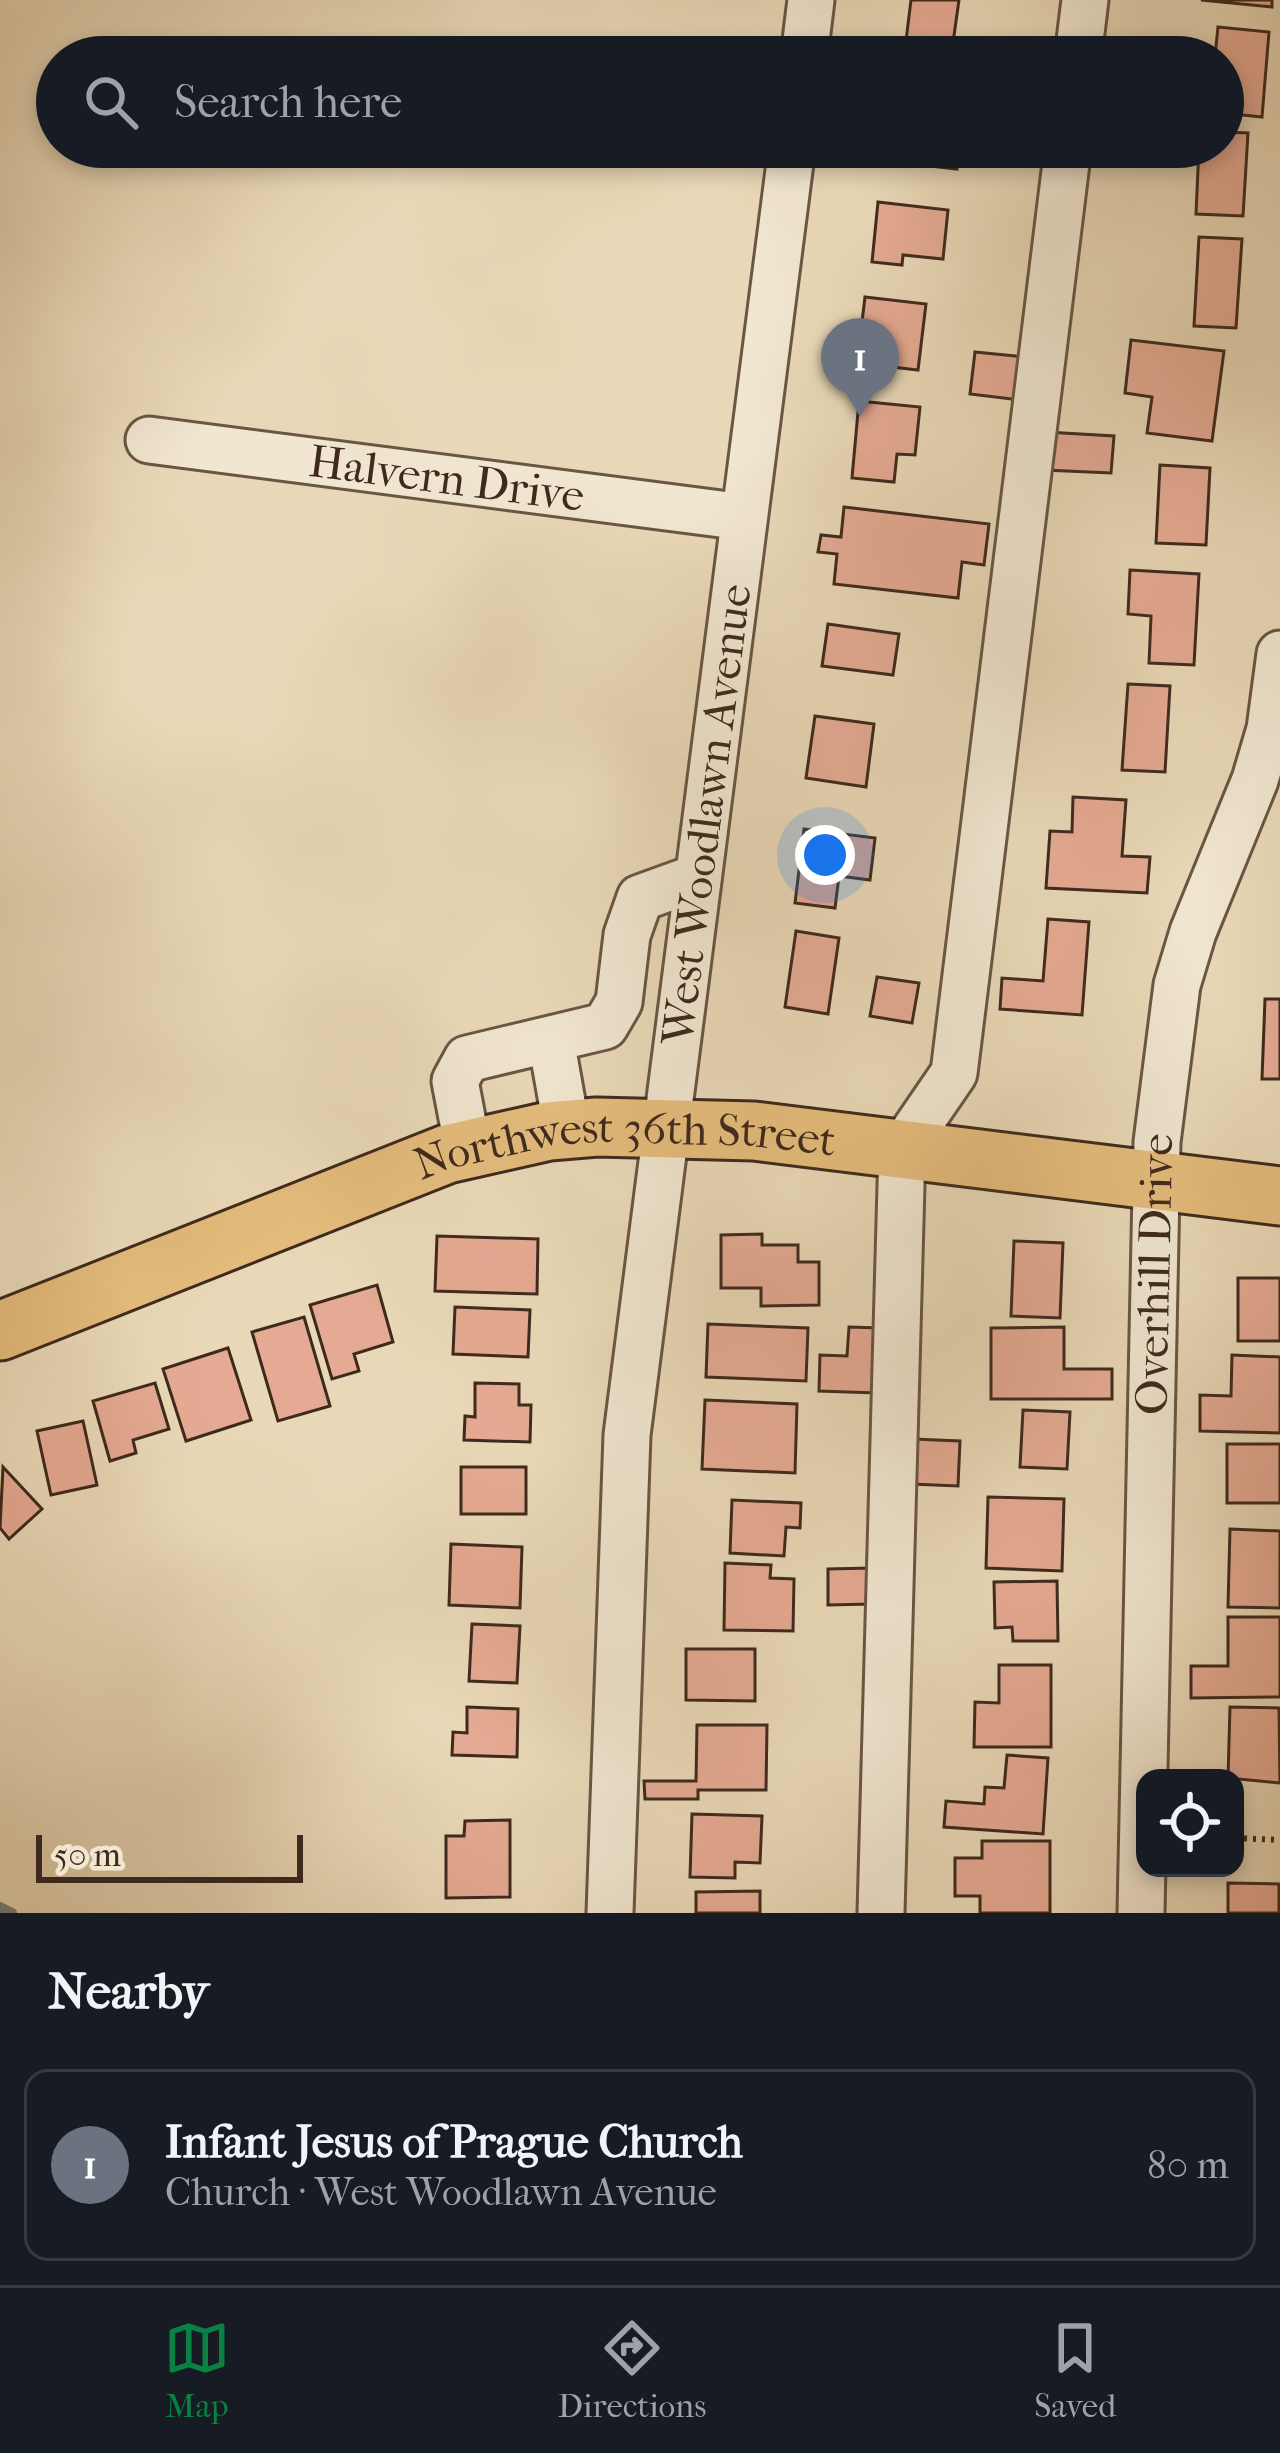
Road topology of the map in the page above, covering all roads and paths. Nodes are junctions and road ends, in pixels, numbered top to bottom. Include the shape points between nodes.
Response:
1 (812, 0) edge
2 (1085, 0) edge
3 (807, 36) edge
4 (1081, 36) edge
5 (789, 168) edge
6 (1065, 168) edge
7 (149, 440) dead end
8 (744, 517) junction
9 (1280, 654) edge
10 (698, 878) junction
11 (551, 1040) junction
12 (667, 1128) junction
13 (567, 1130) junction
14 (468, 1149) junction
15 (902, 1149) junction
16 (1156, 1180) junction
17 (1280, 1196) edge
18 (0, 1331) edge
19 (1244, 1838) edge
20 (1280, 1840) edge
21 (610, 1913) edge
22 (881, 1913) edge
23 (1141, 1913) edge

1 - 3 street
2 - 4 street
5 - 8 street, West Woodlawn Avenue
6 - 15 street via 954,1073
7 - 8 street, Halvern Drive
8 - 10 street, West Woodlawn Avenue
9 - 16 street, Overhill Drive via 1255,781 1177,985
10 - 11 street via 640,898 619,1002 605,1026
10 - 12 street, West Woodlawn Avenue
11 - 13 street
11 - 14 street via 467,1059 455,1081
12 - 13 main road, Northwest 36th Street
12 - 15 main road, Northwest 36th Street
12 - 21 street, West Woodlawn Avenue via 622,1501
13 - 14 main road, Northwest 36th Street
14 - 18 main road, Northwest 36th Street
15 - 16 main road, Northwest 36th Street
15 - 22 street
16 - 17 main road, Northwest 36th Street
16 - 23 street, Overhill Drive
19 - 20 path

